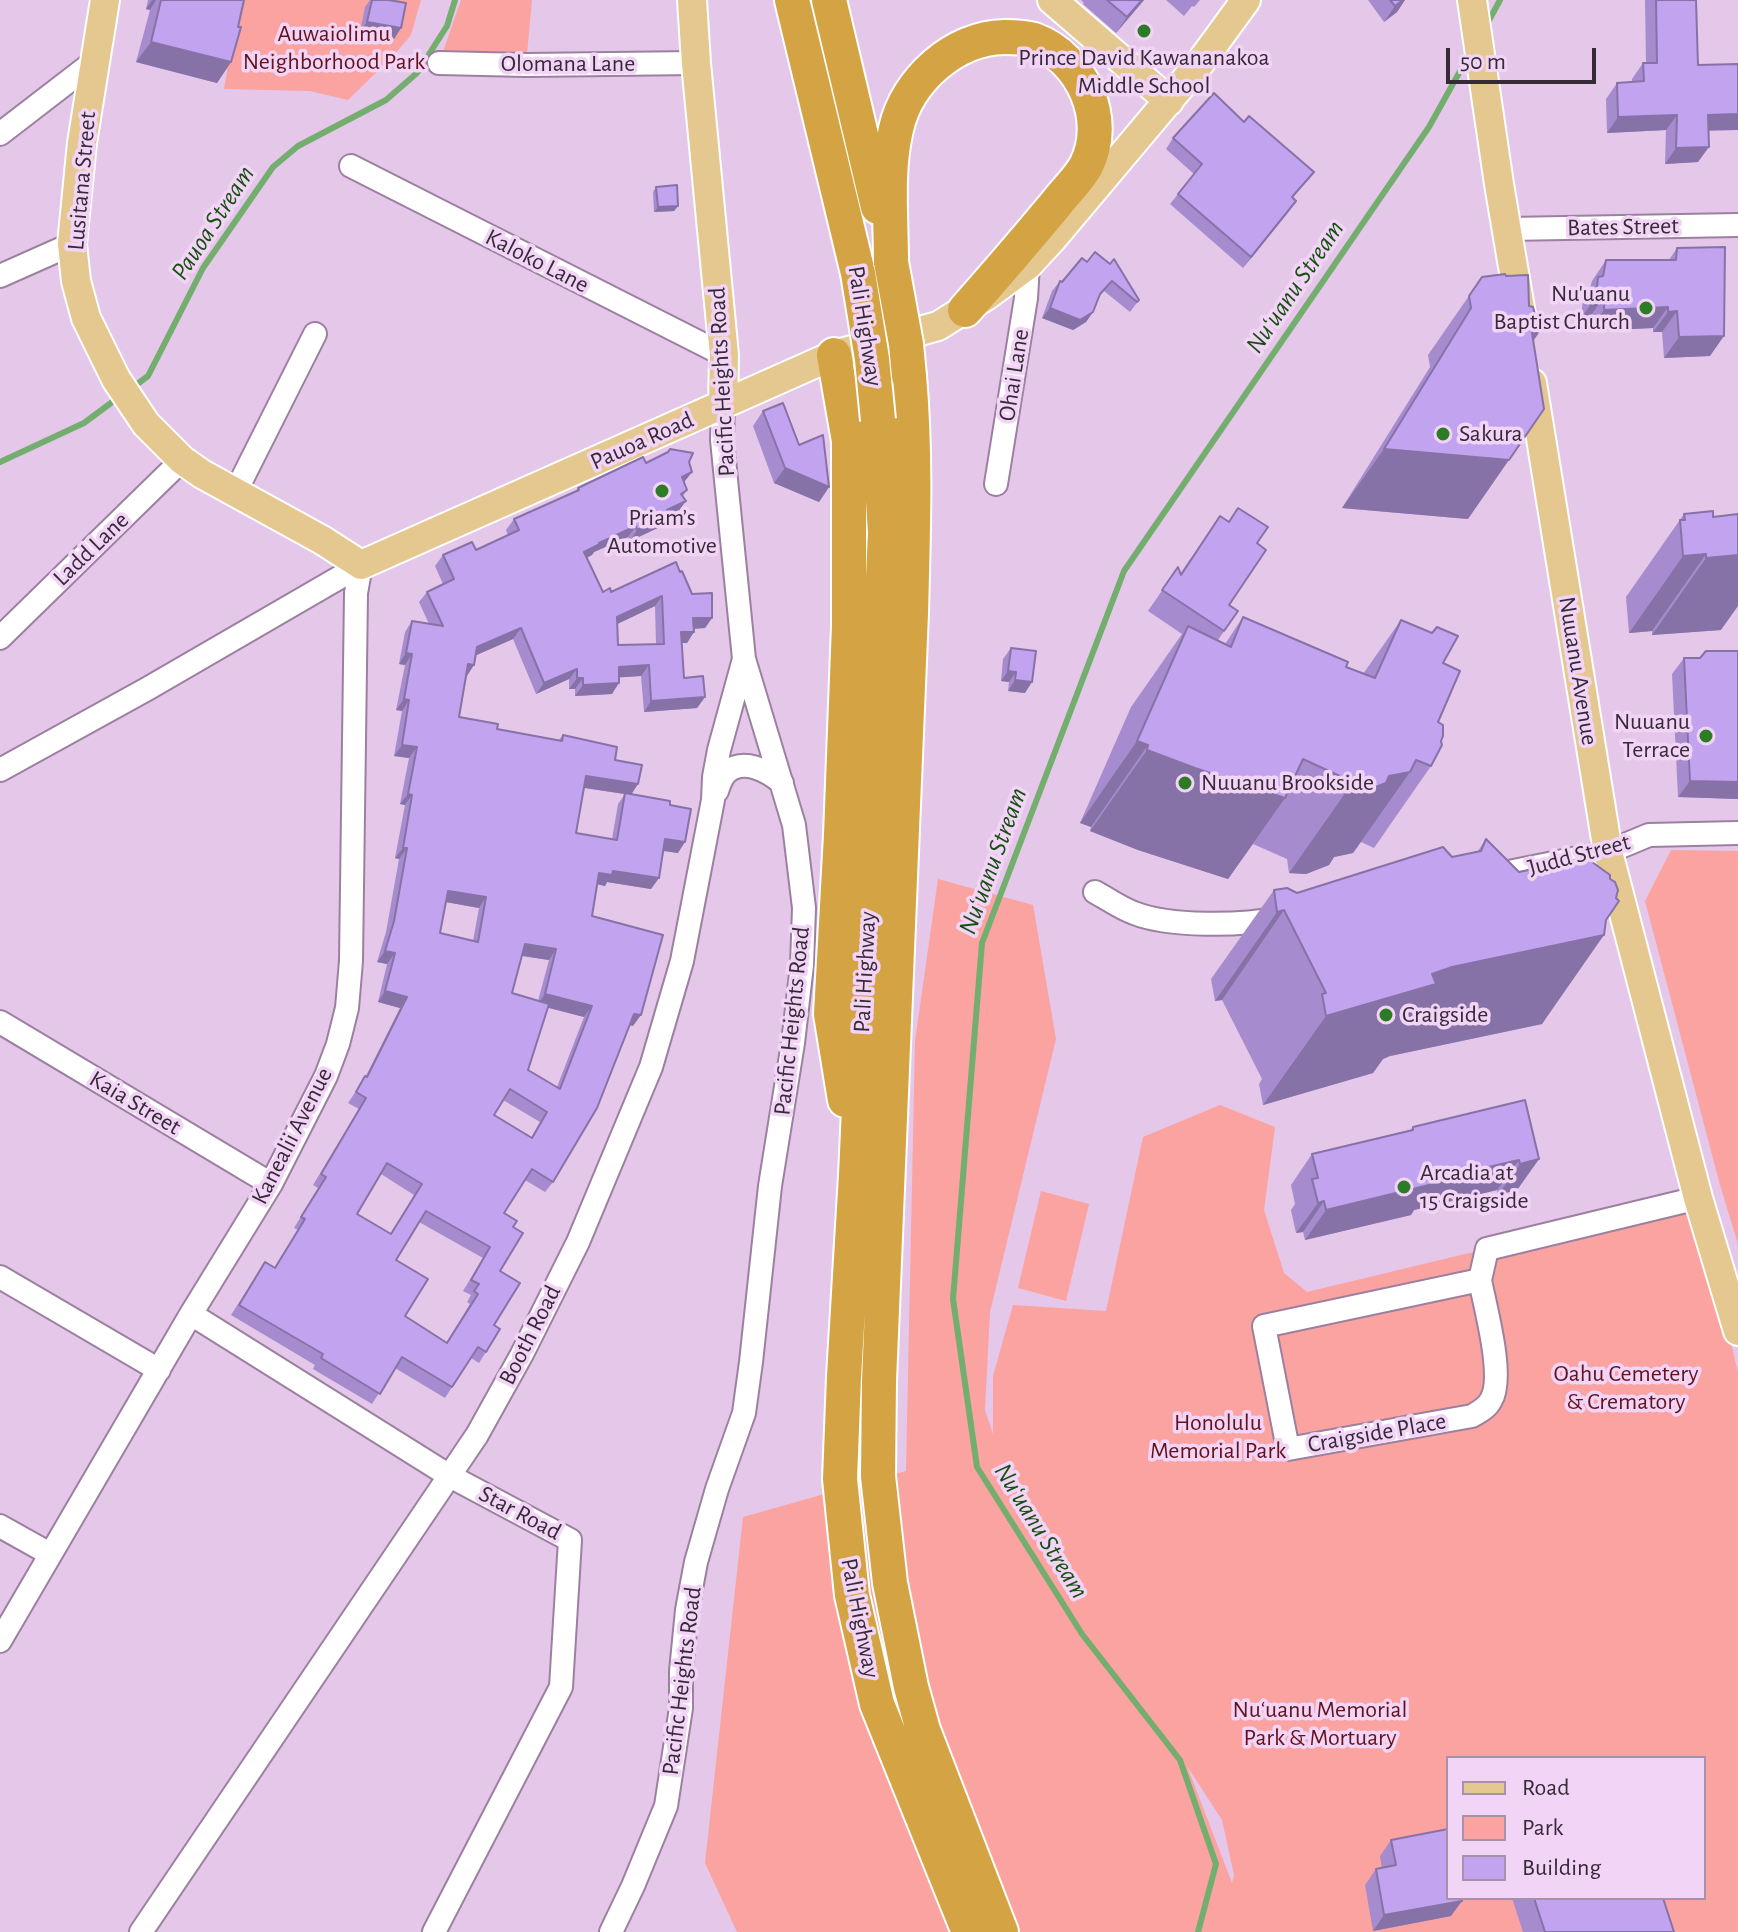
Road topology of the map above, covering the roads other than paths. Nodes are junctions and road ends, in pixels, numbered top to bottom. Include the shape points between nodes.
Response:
1 (105, 0) edge
2 (692, 0) edge
3 (792, 0) edge
4 (829, 0) edge
5 (1052, 0) edge
6 (1246, 0) edge
7 (1472, 3) edge
8 (96, 60) junction
9 (439, 63) dead end
10 (696, 63) junction
11 (1169, 101) junction
12 (0, 134) edge
13 (351, 166) dead end
14 (1738, 225) edge
15 (1508, 229) junction
16 (72, 244) junction
17 (891, 262) junction
18 (1028, 265) junction
19 (0, 276) edge
20 (965, 310) junction
21 (315, 334) dead end
22 (724, 355) junction
23 (834, 355) junction
24 (723, 405) junction
25 (182, 460) junction
26 (996, 484) dead end
27 (235, 493) junction
28 (361, 565) junction
29 (0, 638) edge
30 (744, 659) junction
31 (0, 770) edge
32 (782, 783) junction
33 (713, 800) junction
34 (1738, 833) edge
35 (1608, 852) junction
36 (1476, 879) edge
37 (1095, 892) dead end
38 (1294, 915) edge
39 (0, 1022) edge
40 (856, 1175) junction
41 (271, 1184) junction
42 (1698, 1198) junction
43 (0, 1277) edge
44 (1480, 1280) junction
45 (191, 1314) junction
46 (1738, 1331) edge
47 (159, 1370) junction
48 (451, 1476) junction
49 (0, 1526) edge
50 (50, 1554) junction
51 (0, 1641) edge
52 (141, 1932) edge
53 (434, 1932) edge
54 (611, 1932) edge
55 (969, 1932) edge
56 (1001, 1932) edge

1 - 8 main road, Lusitana Street
2 - 10 main road, Pacific Heights Road
3 - 40 highway, Pali Highway, bridge via 858,273 872,359 885,533
4 - 17 highway, Pali Highway
5 - 11 main road
6 - 11 main road, Pauoa Road
7 - 15 main road, Nuuanu Avenue
8 - 12 street
8 - 16 main road, Lusitana Street
9 - 10 street, Olomana Lane
10 - 22 main road, Pacific Heights Road
11 - 18 main road, Pauoa Road
13 - 22 street, Kaloko Lane
14 - 15 street, Bates Street
15 - 35 main road, Nuuanu Avenue
16 - 19 street
16 - 25 main road, Lusitana Street via 86,318 116,379 146,424
17 - 20 highway via 890,179 896,127 920,81 956,50 994,37 1024,38 1054,51 1089,95 1095,118 1086,166
17 - 56 highway, Pali Highway, bridge via 906,344 913,514 878,1476 890,1583 911,1687
18 - 20 main road, Pauoa Road
18 - 26 street, Ohai Lane
20 - 23 main road, Pauoa Road via 938,326
21 - 27 street
22 - 24 main road, Pacific Heights Road
23 - 24 main road, Pauoa Road
23 - 40 highway via 849,441 849,625 831,1014
24 - 28 main road, Pauoa Road
24 - 30 street, Pacific Heights Road
25 - 27 main road, Lusitana Street
25 - 29 street, Ladd Lane
27 - 28 main road, Lusitana Street
28 - 31 street, Pauoa Road
28 - 41 street, Kanealii Avenue via 356,593 347,1008 326,1076
30 - 32 street, Pacific Heights Road
30 - 33 street, Booth Road via 719,750
32 - 33 street via 757,768 729,770
32 - 54 street, Pacific Heights Road via 800,867 802,965 744,1413 696,1562 666,1806
33 - 48 street, Booth Road via 682,961 635,1108 578,1242 522,1354
34 - 35 street, Judd Street via 1649,835
35 - 36 street, Judd Street
35 - 42 main road, Nuuanu Avenue
37 - 38 street via 1134,914 1180,924
39 - 41 street, Kaia Street
40 - 55 highway, Pali Highway via 840,1479 852,1595 877,1704
41 - 45 street, Kanealii Avenue
42 - 44 street via 1487,1249
42 - 46 main road, Nuuanu Avenue
43 - 47 street
44 - 44 street, Craigside Place via 1264,1326 1288,1449 1472,1416 1484,1409 1493,1397 1496,1365
45 - 47 street, Kanealii Avenue
45 - 48 street, Star Road
47 - 50 street, Kanealii Avenue
48 - 52 street, Booth Road
48 - 53 street, Star Road via 570,1540 561,1687
49 - 50 street
50 - 51 street, Kanealii Avenue

